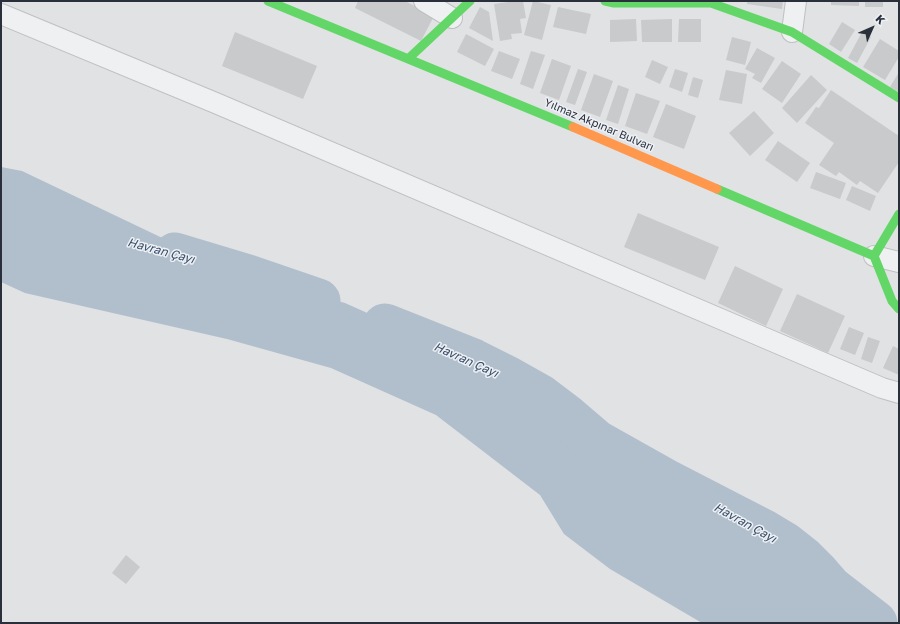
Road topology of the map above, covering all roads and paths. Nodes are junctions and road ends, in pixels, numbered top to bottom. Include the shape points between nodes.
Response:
1 (268, 1) edge
2 (424, 1) edge
3 (470, 1) edge
4 (605, 1) edge
5 (796, 1) edge
6 (1, 14) edge
7 (452, 18) junction
8 (792, 32) junction
9 (408, 59) junction
10 (899, 98) edge
11 (899, 214) edge
12 (874, 256) junction
13 (899, 262) edge
14 (899, 309) edge
15 (899, 393) edge

1 - 9 main road, Yılmaz Akpınar Bulvarı
2 - 7 street
3 - 7 main road
4 - 8 main road via 711,3
5 - 8 street
6 - 15 street via 882,388
7 - 9 main road
8 - 10 main road
9 - 12 main road, Yılmaz Akpınar Bulvarı
11 - 12 main road
12 - 13 street
12 - 14 main road via 892,301

